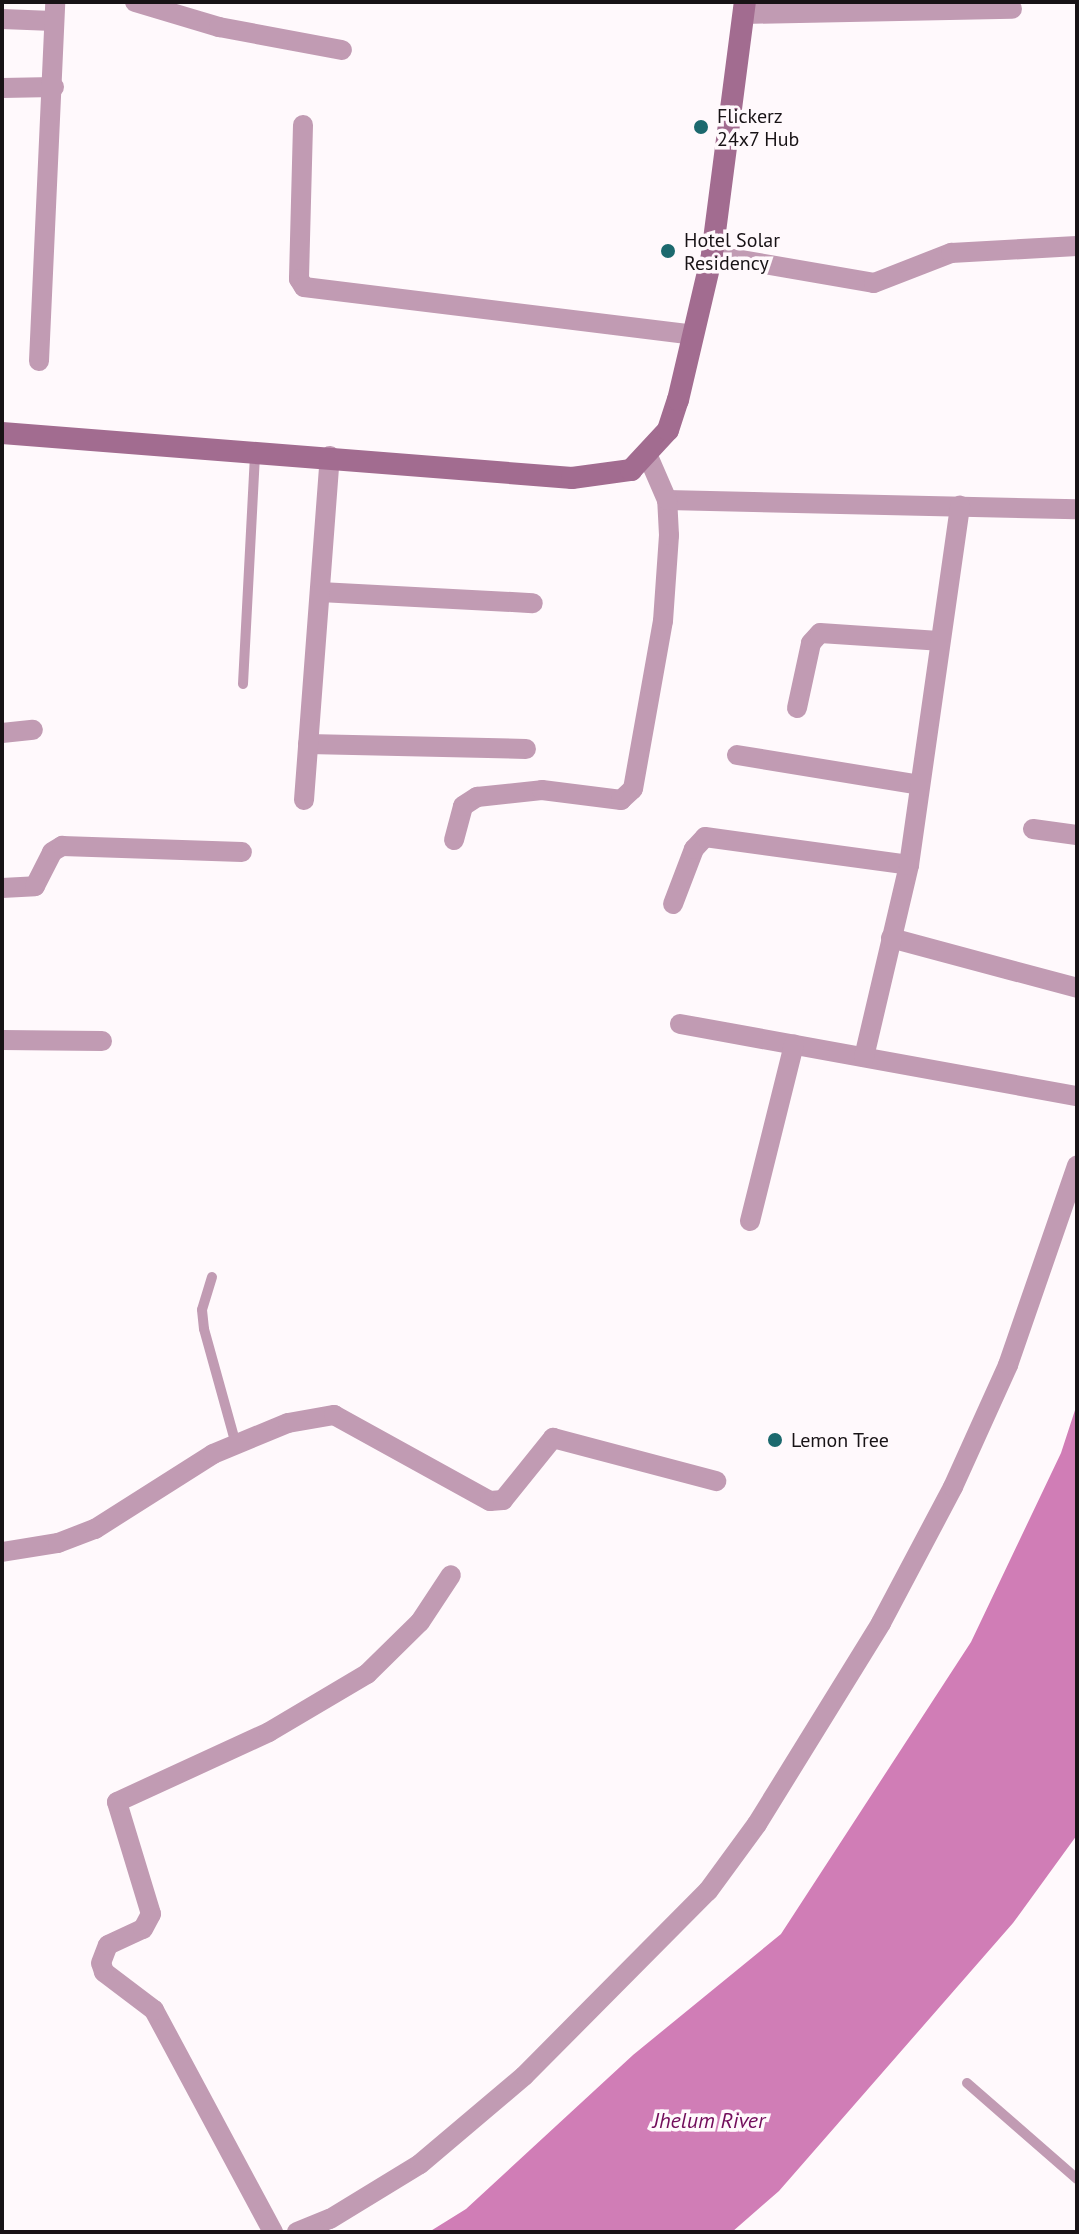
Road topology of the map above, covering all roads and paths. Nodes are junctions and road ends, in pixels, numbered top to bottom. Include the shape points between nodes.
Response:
1 (135, 2) edge
2 (745, 8) edge
3 (1012, 9) dead end
4 (54, 12) edge
5 (2, 19) edge
6 (342, 50) dead end
7 (54, 87) junction
8 (2, 88) edge
9 (303, 125) dead end
10 (1077, 246) edge
11 (712, 255) junction
12 (693, 335) junction
13 (39, 361) dead end
14 (2, 433) edge
15 (255, 451) junction
16 (330, 456) junction
17 (648, 456) junction
18 (667, 500) junction
19 (960, 506) junction
20 (1077, 509) edge
21 (320, 592) junction
22 (533, 603) dead end
23 (939, 641) junction
24 (243, 684) dead end
25 (797, 708) dead end
26 (33, 730) dead end
27 (2, 733) edge
28 (308, 744) junction
29 (526, 749) dead end
30 (737, 755) dead end
31 (920, 785) junction
32 (304, 800) dead end
33 (1033, 829) dead end
34 (1077, 835) edge
35 (454, 840) dead end
36 (242, 852) dead end
37 (909, 865) junction
38 (2, 888) edge
39 (673, 904) dead end
40 (891, 938) junction
41 (1077, 988) edge
42 (680, 1024) dead end
43 (2, 1040) edge
44 (102, 1041) dead end
45 (794, 1044) junction
46 (864, 1057) junction
47 (1077, 1096) edge
48 (1077, 1166) edge
49 (750, 1221) dead end
50 (212, 1277) dead end
51 (236, 1444) junction
52 (716, 1481) dead end
53 (2, 1552) edge
54 (451, 1575) dead end
55 (967, 2083) dead end
56 (1077, 2179) edge
57 (273, 2232) edge
58 (297, 2232) edge

1 - 6 street via 219,27
2 - 3 street
2 - 11 main road
4 - 5 street
4 - 7 street
7 - 8 street
7 - 13 street
9 - 12 street via 299,279 304,287
10 - 11 street via 951,253 874,283
11 - 12 main road
12 - 17 main road via 668,430
14 - 15 main road
15 - 16 main road
15 - 24 lane
16 - 17 main road via 572,478 631,470
16 - 21 street
17 - 18 street
18 - 19 street
18 - 35 street via 663,621 633,789 621,800 542,790 477,797 463,806
19 - 20 street
19 - 23 street
21 - 22 street
21 - 28 street
23 - 25 street via 820,633 811,643
23 - 31 street
26 - 27 street
28 - 29 street
28 - 32 street
30 - 31 street
31 - 37 street
33 - 34 street
36 - 38 street via 62,846 52,852 35,886
37 - 39 street via 705,837 694,849
37 - 40 street
40 - 41 street
40 - 46 street
42 - 45 street
43 - 44 street
45 - 46 street
45 - 49 street
46 - 47 street
48 - 58 street via 1008,1365 953,1487 881,1623 757,1824 708,1891 524,2076 420,2164 330,2219
50 - 51 lane via 202,1310 204,1329
51 - 52 street via 288,1423 334,1415 497,1502 553,1438
51 - 53 street via 95,1529 58,1543
54 - 57 street via 420,1622 367,1674 269,1732 117,1802 151,1914 143,1929 108,1945 101,1963 104,1972 154,2010
55 - 56 lane

